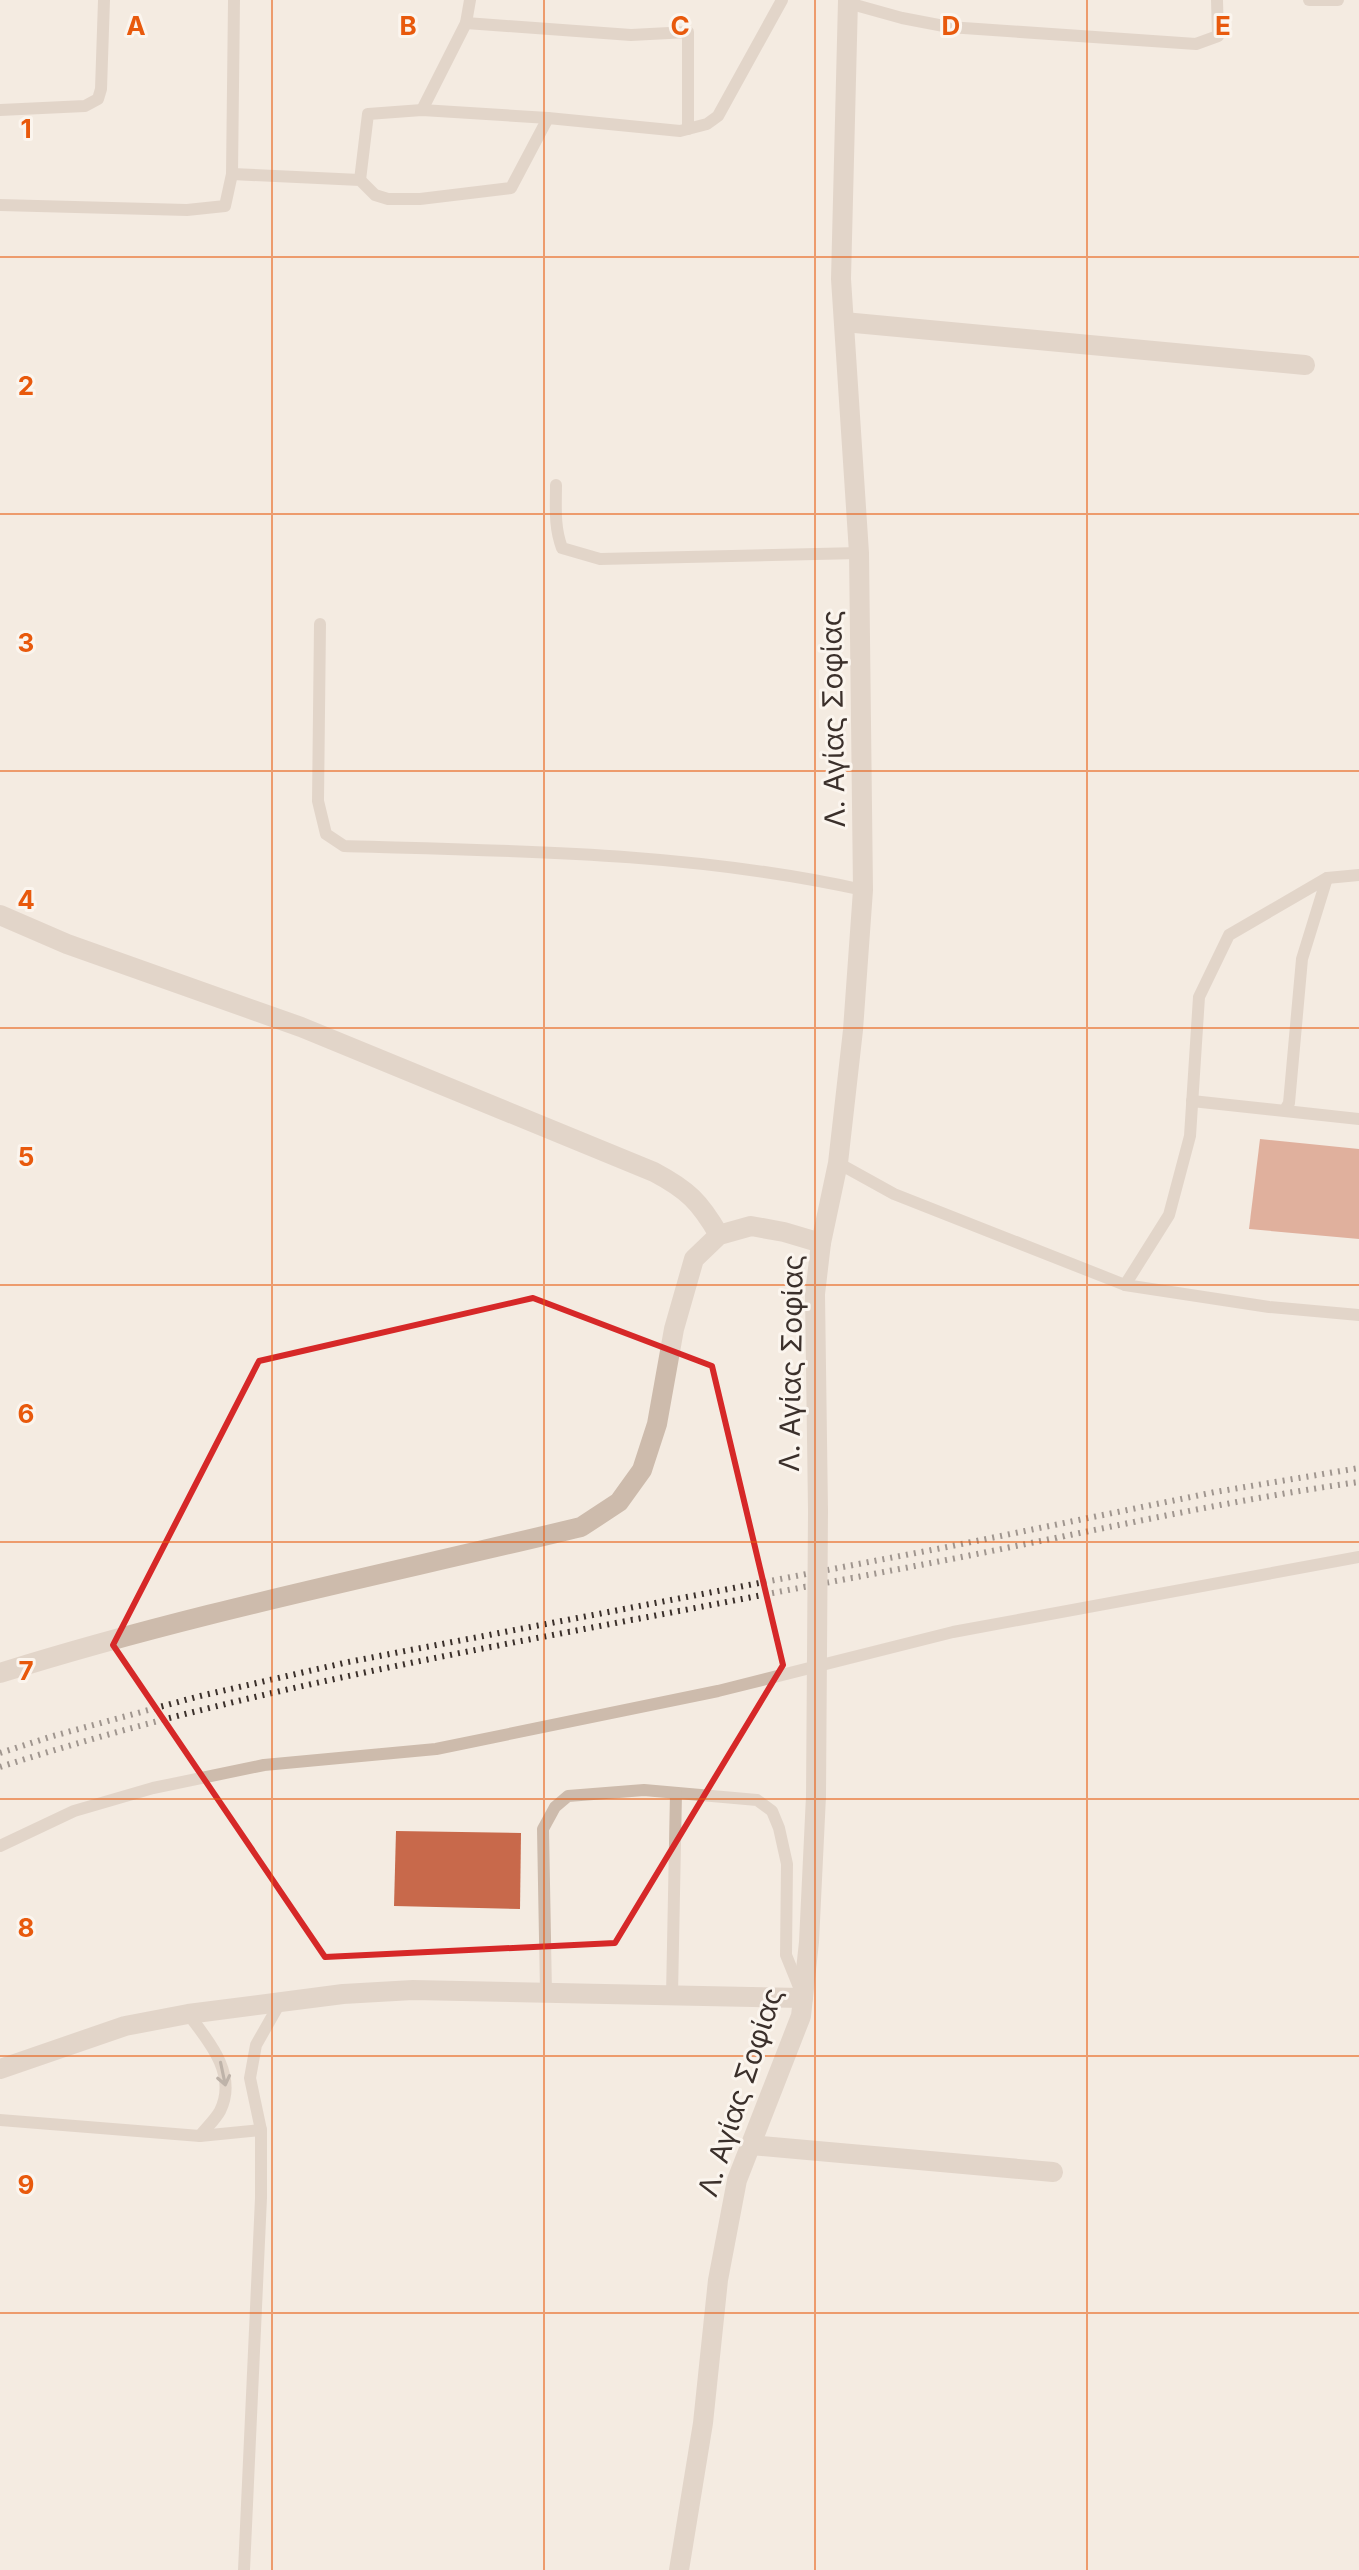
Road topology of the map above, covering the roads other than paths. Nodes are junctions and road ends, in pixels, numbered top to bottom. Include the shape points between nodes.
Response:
1 (104, 0) edge
2 (234, 0) edge
3 (470, 0) edge
4 (782, 0) edge
5 (1217, 0) edge
6 (1309, 0) edge
7 (1338, 0) edge
8 (848, 2) edge
9 (466, 23) junction
10 (0, 110) edge
11 (422, 110) junction
12 (548, 118) junction
13 (688, 129) junction
14 (232, 174) junction
15 (360, 180) junction
16 (0, 205) edge
17 (844, 322) junction
18 (1305, 365) dead end
19 (556, 485) dead end
20 (859, 553) junction
21 (320, 624) dead end
22 (1359, 875) edge
23 (1327, 878) junction
24 (863, 890) junction
25 (0, 915) edge
26 (1192, 1101) junction
27 (1285, 1110) junction
28 (1359, 1119) edge
29 (838, 1163) junction
30 (719, 1235) junction
31 (821, 1243) junction
32 (1125, 1285) junction
33 (1359, 1315) edge
34 (1359, 1557) edge
35 (0, 1673) edge
36 (676, 1793) junction
37 (0, 1846) edge
38 (546, 1993) junction
39 (672, 1995) junction
40 (803, 1998) junction
41 (281, 2001) junction
42 (188, 2014) junction
43 (0, 2069) edge
44 (0, 2120) edge
45 (261, 2130) junction
46 (200, 2136) junction
47 (751, 2145) junction
48 (1053, 2172) dead end
49 (244, 2570) edge
50 (679, 2570) edge

1 - 10 lane via 98,99 85,106
2 - 14 lane
3 - 9 lane
4 - 13 lane via 718,116
5 - 8 lane via 1218,36 1196,44 949,27
6 - 7 lane
8 - 17 street, Λ. Αγίας Σοφίας
9 - 11 lane
9 - 13 lane via 631,35 688,32
11 - 12 lane
11 - 15 lane via 368,114
12 - 13 lane
12 - 15 lane via 511,188 388,199
14 - 15 lane
14 - 16 lane via 225,206 187,210
17 - 18 street
17 - 20 street, Λ. Αγίας Σοφίας
19 - 20 lane via 558,539 562,548 579,555 600,559
20 - 24 street, Λ. Αγίας Σοφίας
21 - 24 lane via 318,801 326,834 335,842 635,856 800,876
22 - 23 lane
23 - 26 lane via 1229,935 1199,997
23 - 27 lane via 1302,959
24 - 29 street, Λ. Αγίας Σοφίας
25 - 30 street via 301,1027 654,1172 703,1207
26 - 27 lane
26 - 32 lane via 1190,1136 1169,1215
27 - 28 lane
29 - 31 street, Λ. Αγίας Σοφίας
29 - 32 lane via 894,1194
30 - 31 street via 751,1226
30 - 35 street via 694,1259 642,1470 619,1502 581,1527 222,1611
31 - 40 street, Λ. Αγίας Σοφίας, bridge via 815,1294 816,1796
32 - 33 lane
34 - 37 lane via 953,1632 718,1691 436,1749 264,1765 167,1785 74,1811
36 - 38 lane via 568,1796 555,1807 543,1829
36 - 39 lane
36 - 40 lane via 757,1800 772,1811 787,1864 786,1955
38 - 39 street
38 - 41 street via 413,1990
39 - 40 street
40 - 47 street, Λ. Αγίας Σοφίας via 801,2016
41 - 42 street
41 - 45 lane via 256,2045 250,2078
42 - 43 street via 125,2026
42 -> 46 lane via 209,2041 225,2082 219,2113
44 - 46 lane
45 - 46 lane
45 - 49 lane
47 - 48 street
47 - 50 street, Λ. Αγίας Σοφίας via 737,2180 718,2280 703,2423

